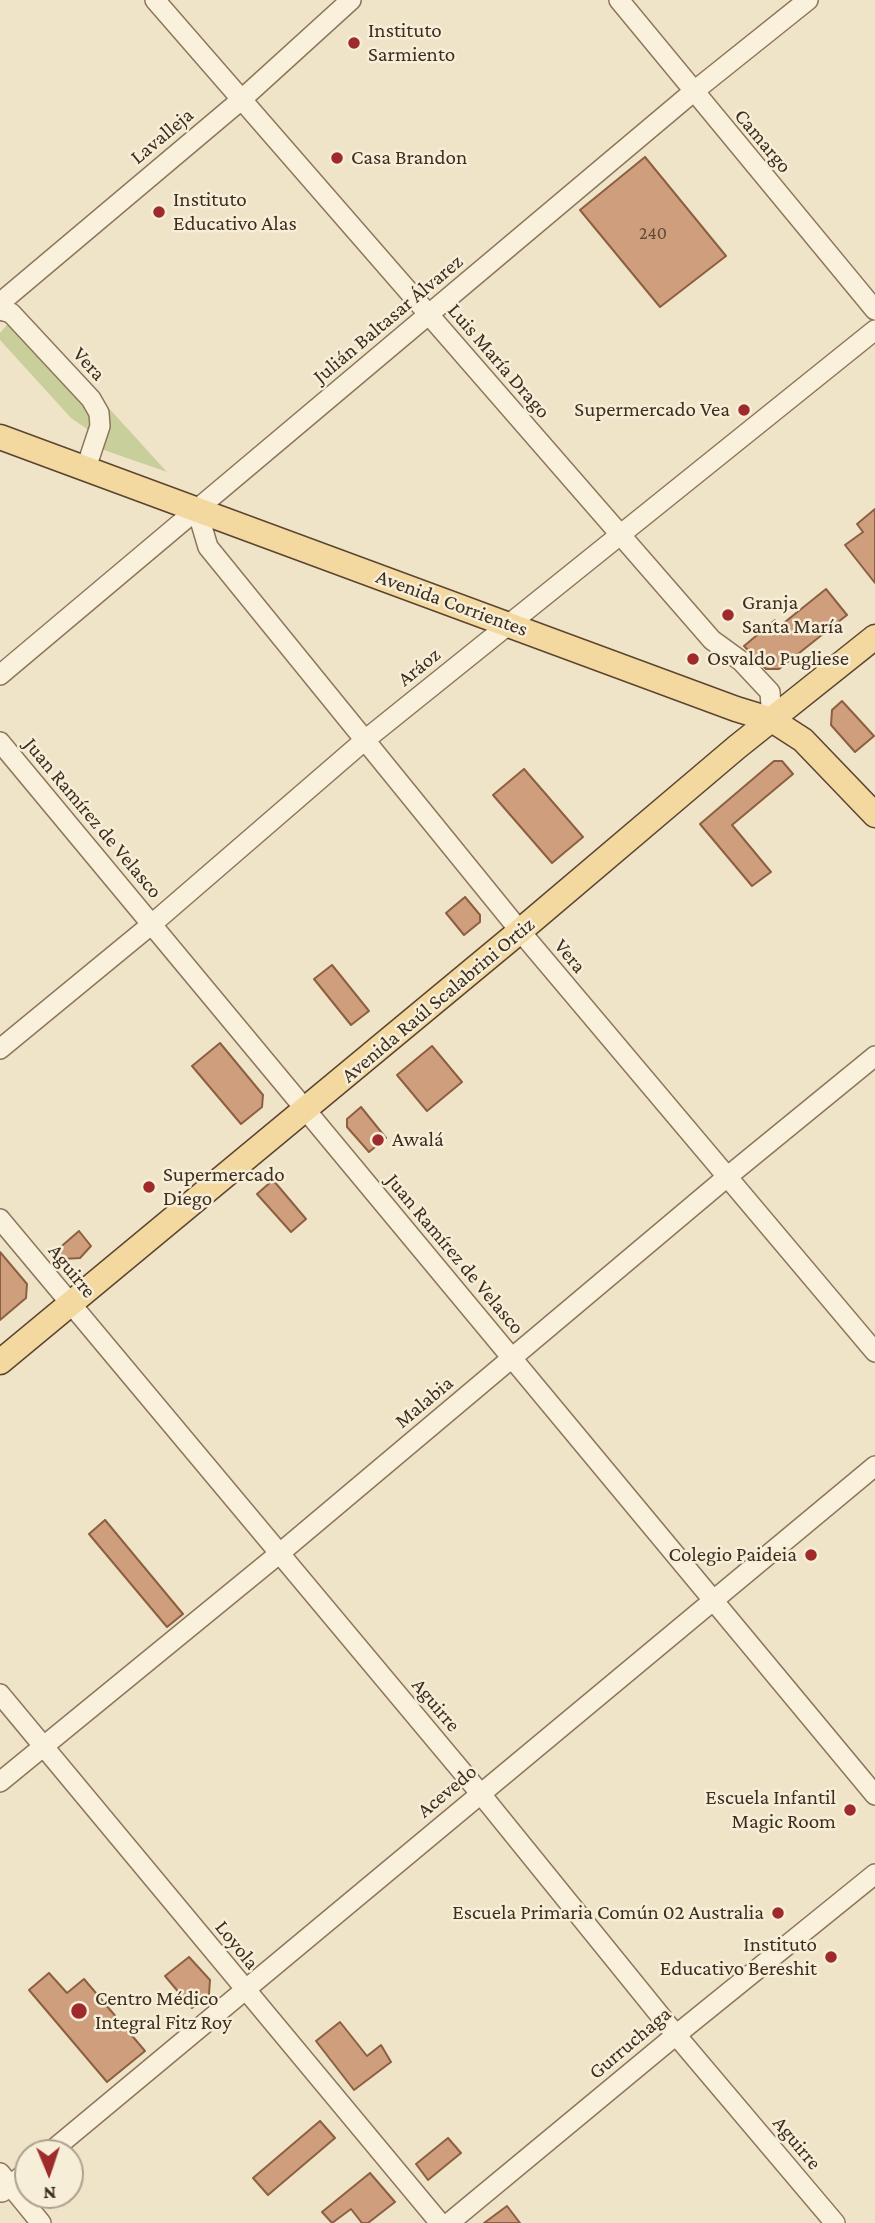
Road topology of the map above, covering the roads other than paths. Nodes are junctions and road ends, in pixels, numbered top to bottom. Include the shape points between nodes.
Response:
1 (155, 0) edge
2 (351, 0) edge
3 (619, 0) edge
4 (808, 0) edge
5 (693, 92) junction
6 (240, 100) junction
7 (0, 303) edge
8 (0, 310) edge
9 (875, 310) edge
10 (428, 315) junction
11 (875, 330) edge
12 (0, 437) edge
13 (86, 468) junction
14 (197, 510) junction
15 (622, 536) junction
16 (509, 623) junction
17 (875, 637) edge
18 (0, 675) edge
19 (772, 720) junction
20 (365, 740) junction
21 (0, 742) edge
22 (875, 815) edge
23 (152, 924) junction
24 (520, 931) junction
25 (0, 1049) edge
26 (875, 1056) edge
27 (304, 1110) junction
28 (727, 1177) junction
29 (0, 1219) edge
30 (69, 1304) junction
31 (875, 1352) edge
32 (513, 1357) junction
33 (0, 1362) edge
34 (875, 1466) edge
35 (280, 1553) junction
36 (712, 1599) junction
37 (0, 1694) edge
38 (44, 1746) junction
39 (0, 1782) edge
40 (480, 1793) junction
41 (875, 1795) edge
42 (875, 1874) edge
43 (245, 1990) junction
44 (676, 2035) junction
45 (67, 2139) edge
46 (3, 2184) edge
47 (41, 2223) edge
48 (440, 2223) edge
49 (449, 2223) edge
50 (835, 2223) edge

1 - 6 street, Luis María Drago
2 - 6 street, Lavalleja
3 - 5 street, Camargo
4 - 5 street, Julián Baltasar Álvarez
5 - 9 street, Camargo
5 - 10 street, Julián Baltasar Álvarez
6 - 7 street, Lavalleja
6 - 10 street, Luis María Drago
8 - 13 street, Vera via 10,313 99,413 100,426
10 - 14 street, Julián Baltasar Álvarez
10 - 15 street, Luis María Drago
11 - 15 street, Aráoz
12 - 13 main road, Avenida Corrientes
13 - 14 main road, Avenida Corrientes
14 - 16 main road, Avenida Corrientes
14 - 18 street, Julián Baltasar Álvarez
14 - 20 street, Vera via 208,547
15 - 16 street, Aráoz
15 - 19 street, Luis María Drago via 712,640 741,661 770,692
16 - 19 main road, Avenida Corrientes
16 - 20 street, Aráoz
17 - 19 main road, Avenida Raúl Scalabrini Ortiz
19 - 22 main road, Avenida Corrientes via 803,740
19 - 24 main road, Avenida Raúl Scalabrini Ortiz
20 - 23 street, Aráoz
20 - 24 street, Vera
21 - 23 street, Juan Ramírez de Velasco
23 - 25 street, Aráoz
23 - 27 street, Juan Ramírez de Velasco
24 - 27 main road, Avenida Raúl Scalabrini Ortiz
24 - 28 street, Vera
26 - 28 street, Malabia
27 - 30 main road, Avenida Raúl Scalabrini Ortiz
27 - 32 street, Juan Ramírez de Velasco
28 - 31 street, Vera
28 - 32 street, Malabia
29 - 30 street, Aguirre
30 - 33 main road, Avenida Raúl Scalabrini Ortiz
30 - 35 street, Aguirre
32 - 35 street, Malabia
32 - 36 street, Juan Ramírez de Velasco
34 - 36 street, Acevedo
35 - 38 street, Malabia
35 - 40 street, Aguirre
36 - 40 street, Acevedo
36 - 41 street, Juan Ramírez de Velasco
37 - 38 street, Loyola
38 - 39 street, Malabia
38 - 43 street, Loyola
40 - 43 street, Acevedo
40 - 44 street, Aguirre
42 - 44 street, Gurruchaga
43 - 45 street, Acevedo
43 - 48 street, Loyola
44 - 49 street, Gurruchaga
44 - 50 street, Aguirre
46 - 47 street

